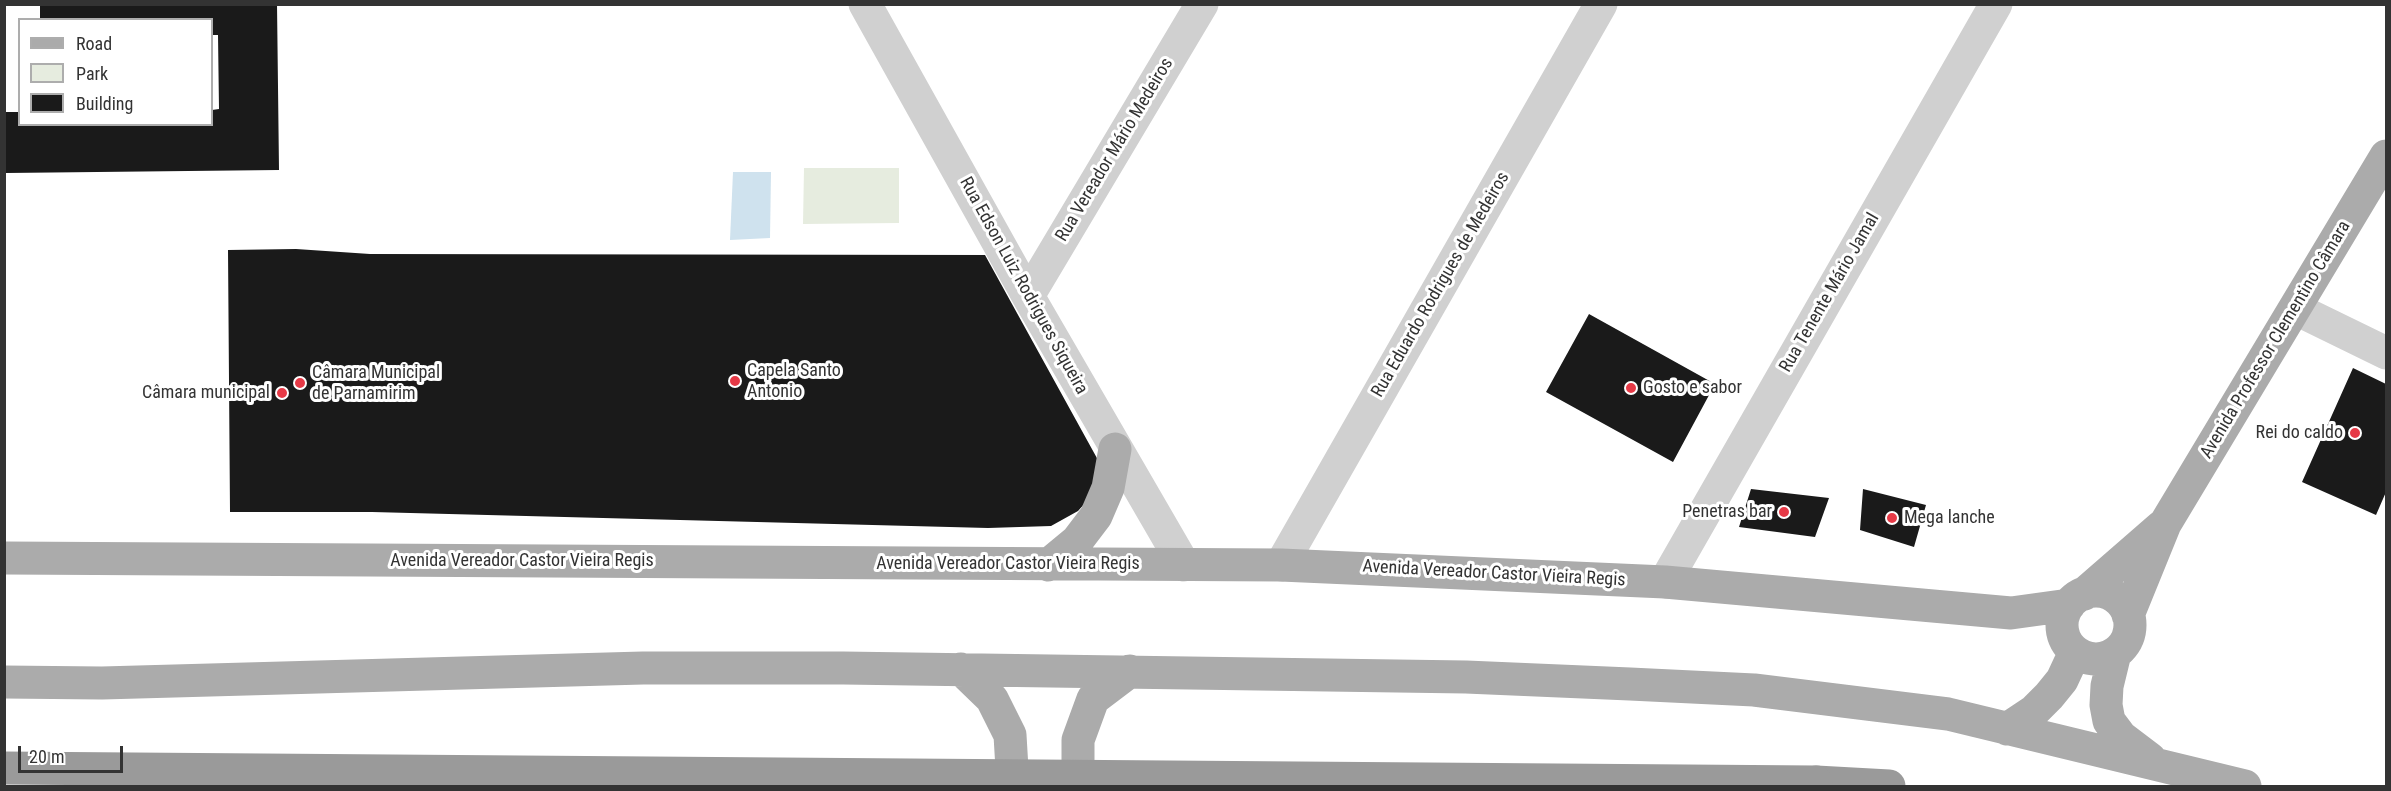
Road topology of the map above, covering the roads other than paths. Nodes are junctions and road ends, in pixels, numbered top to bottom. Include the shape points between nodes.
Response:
1 (865, 4) edge
2 (1202, 4) edge
3 (1601, 4) edge
4 (1996, 4) edge
5 (2386, 156) edge
6 (1028, 296) junction
7 (2296, 309) junction
8 (2386, 353) edge
9 (1115, 448) junction
10 (2165, 524) junction
11 (4, 558) edge
12 (1047, 565) junction
13 (1184, 565) junction
14 (1281, 565) junction
15 (1665, 582) junction
16 (2128, 615) junction
17 (2073, 621) junction
18 (2115, 654) junction
19 (961, 669) junction
20 (1130, 672) junction
21 (4, 682) edge
22 (2007, 729) junction
23 (2158, 765) junction
24 (4, 768) edge
25 (1013, 786) edge
26 (1078, 786) edge
27 (1889, 786) edge
28 (2245, 786) edge

1 - 6 street, Rua Edson Luiz Rodrigues Siqueira
2 - 6 street, Rua Vereador Mário Medeiros
3 - 14 street, Rua Eduardo Rodrigues de Medeiros
4 - 15 street, Rua Tenente Mário Jamal
5 - 7 main road, Avenida Professor Clementino Câmara
6 - 9 street, Rua Edson Luiz Rodrigues Siqueira
7 - 8 street
7 - 10 main road, Avenida Professor Clementino Câmara
9 - 12 main road via 1108,488 1096,516 1077,541
9 - 13 street, Rua Edson Luiz Rodrigues Siqueira
10 - 16 main road, Avenida Professor Clementino Câmara
10 - 17 main road, Avenida Professor Clementino Câmara
11 - 12 main road, Avenida Vereador Castor Vieira Regis
12 - 13 main road, Avenida Vereador Castor Vieira Regis
13 - 14 main road, Avenida Vereador Castor Vieira Regis
14 - 15 main road, Avenida Vereador Castor Vieira Regis
15 - 17 main road, Avenida Vereador Castor Vieira Regis
16 - 17 main road via 2124,605 2106,592 2095,591
16 - 18 main road, Avenida Professor Clementino Câmara via 2128,637
17 - 18 main road via 2095,659
17 - 22 main road, Avenida Professor Clementino Câmara via 2062,680 2034,711
18 - 23 main road via 2107,686 2109,721 2121,737
19 - 20 main road
19 - 21 main road via 643,668
19 - 25 main road via 992,699 1010,735
20 - 22 main road via 1466,677 1754,690 1948,714
20 - 26 main road via 1093,699 1078,740
22 - 23 main road
23 - 28 main road
24 - 27 highway, bridge via 1816,782

